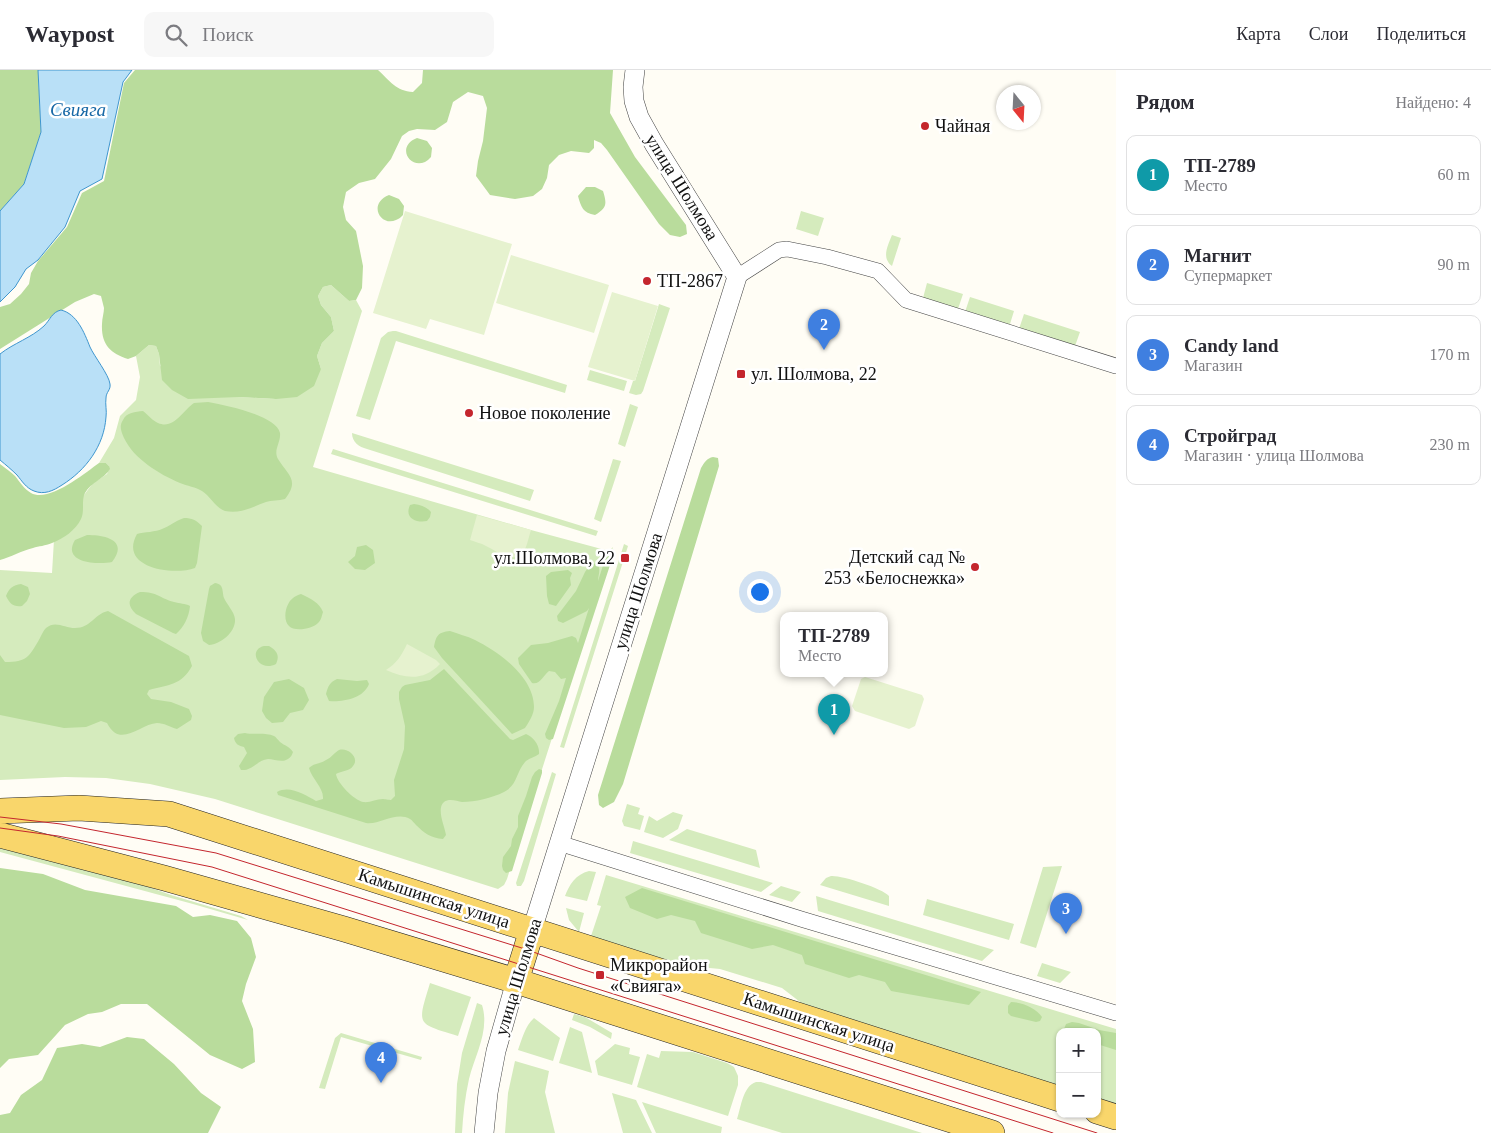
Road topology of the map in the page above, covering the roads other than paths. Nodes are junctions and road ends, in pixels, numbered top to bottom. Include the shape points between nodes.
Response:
1 (635, 70) edge
2 (737, 277) junction
3 (1116, 366) edge
4 (0, 812) edge
5 (0, 835) edge
6 (559, 844) junction
7 (532, 930) junction
8 (516, 981) junction
9 (1116, 1013) edge
10 (1056, 1098) edge
11 (1101, 1112) edge
12 (1116, 1117) edge
13 (484, 1133) edge
14 (992, 1133) edge

1 - 2 street, улица Шолмова via 634,102 639,117
2 - 3 street via 779,250 827,257 878,271 906,300
2 - 6 street, улица Шолмова
4 - 7 main road, Камышинская улица via 79,808 169,814
5 - 8 main road via 164,878
6 - 7 street, улица Шолмова
6 - 9 street
7 - 8 main road, улица Шолмова
7 - 10 main road, Камышинская улица
8 - 13 street, улица Шолмова via 496,1051
8 - 14 main road
11 - 12 main road

